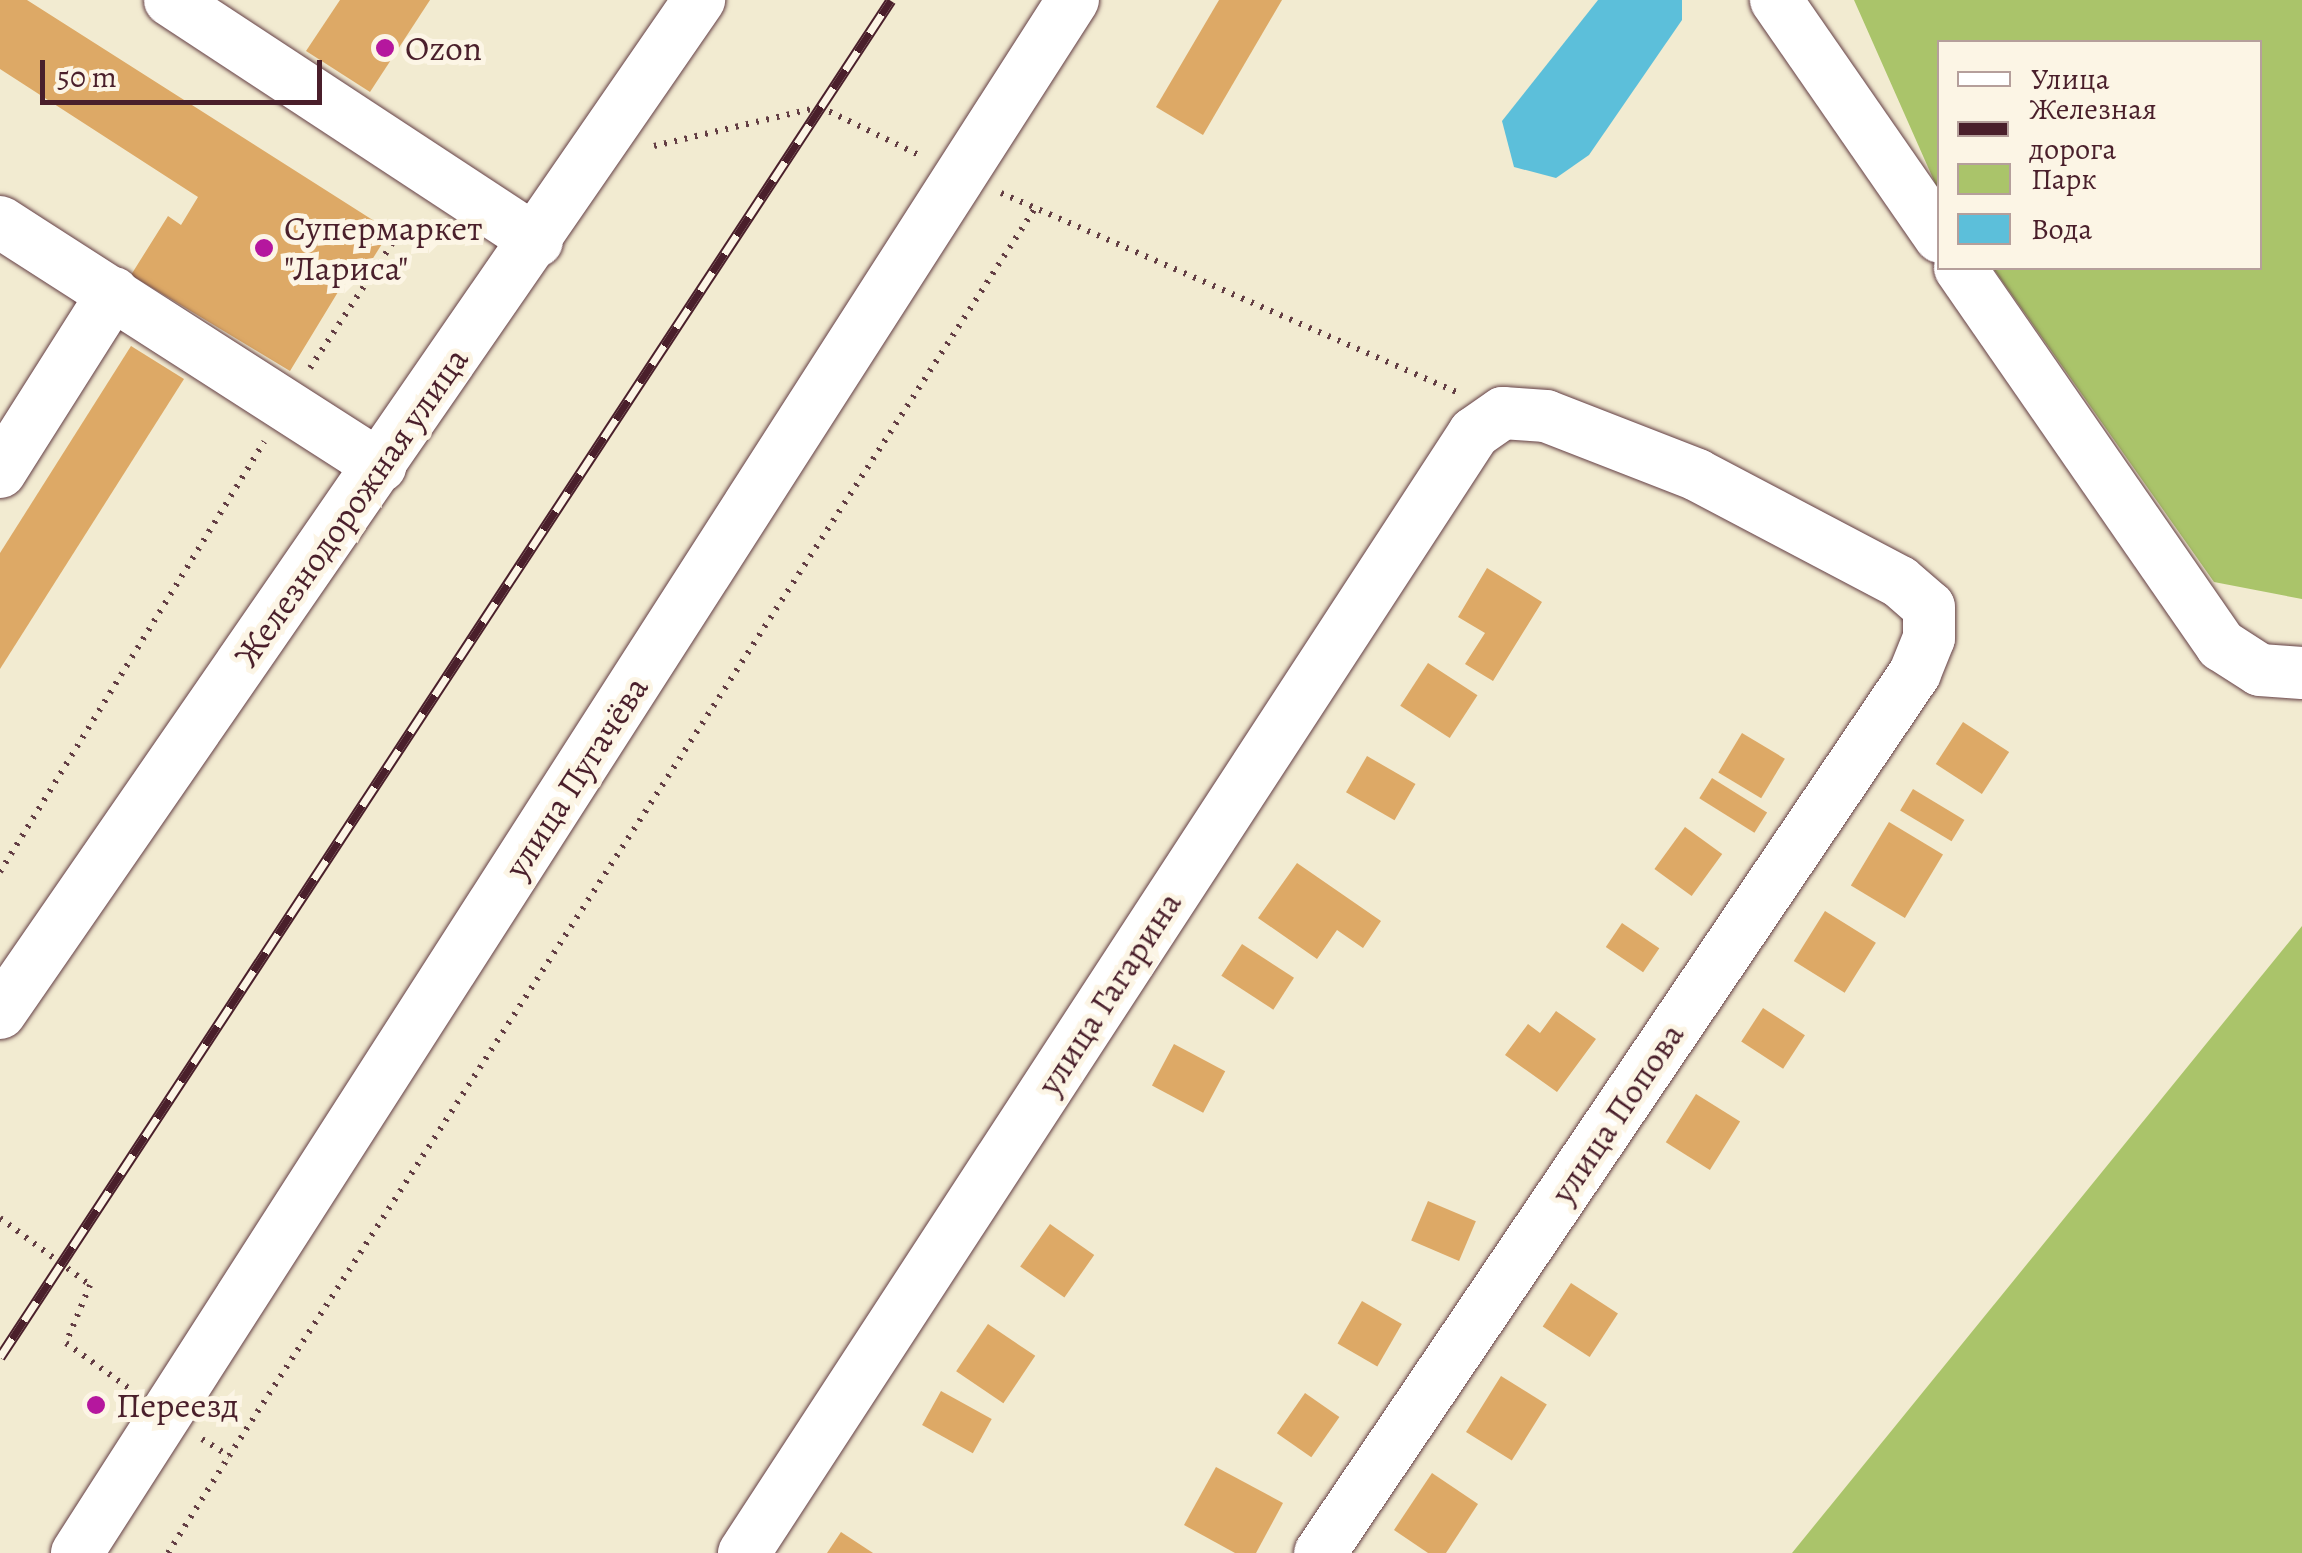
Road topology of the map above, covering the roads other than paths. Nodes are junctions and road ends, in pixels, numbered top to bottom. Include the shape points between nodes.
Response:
1 (170, 0) edge
2 (699, 0) edge
3 (1073, 0) edge
4 (1776, 0) edge
5 (0, 222) edge
6 (1937, 233) edge
7 (537, 241) junction
8 (1961, 270) edge
9 (113, 294) junction
10 (1489, 423) joint
11 (380, 466) junction
12 (0, 472) edge
13 (2302, 673) edge
14 (0, 1013) edge
15 (86, 1550) edge
16 (744, 1553) edge
17 (1320, 1553) edge

1 - 7 street
2 - 7 street, Железнодорожная улица
3 - 15 street, улица Пугачёва
4 - 6 street
5 - 9 street
7 - 11 street, Железнодорожная улица
8 - 13 street via 2221,645 2260,670
9 - 11 street
9 - 12 street
10 - 16 street, улица Гагарина
10 - 17 street, улица Попова via 1546,416 1697,475 1900,582 1929,607 1929,638 1915,673
11 - 14 street, Железнодорожная улица

